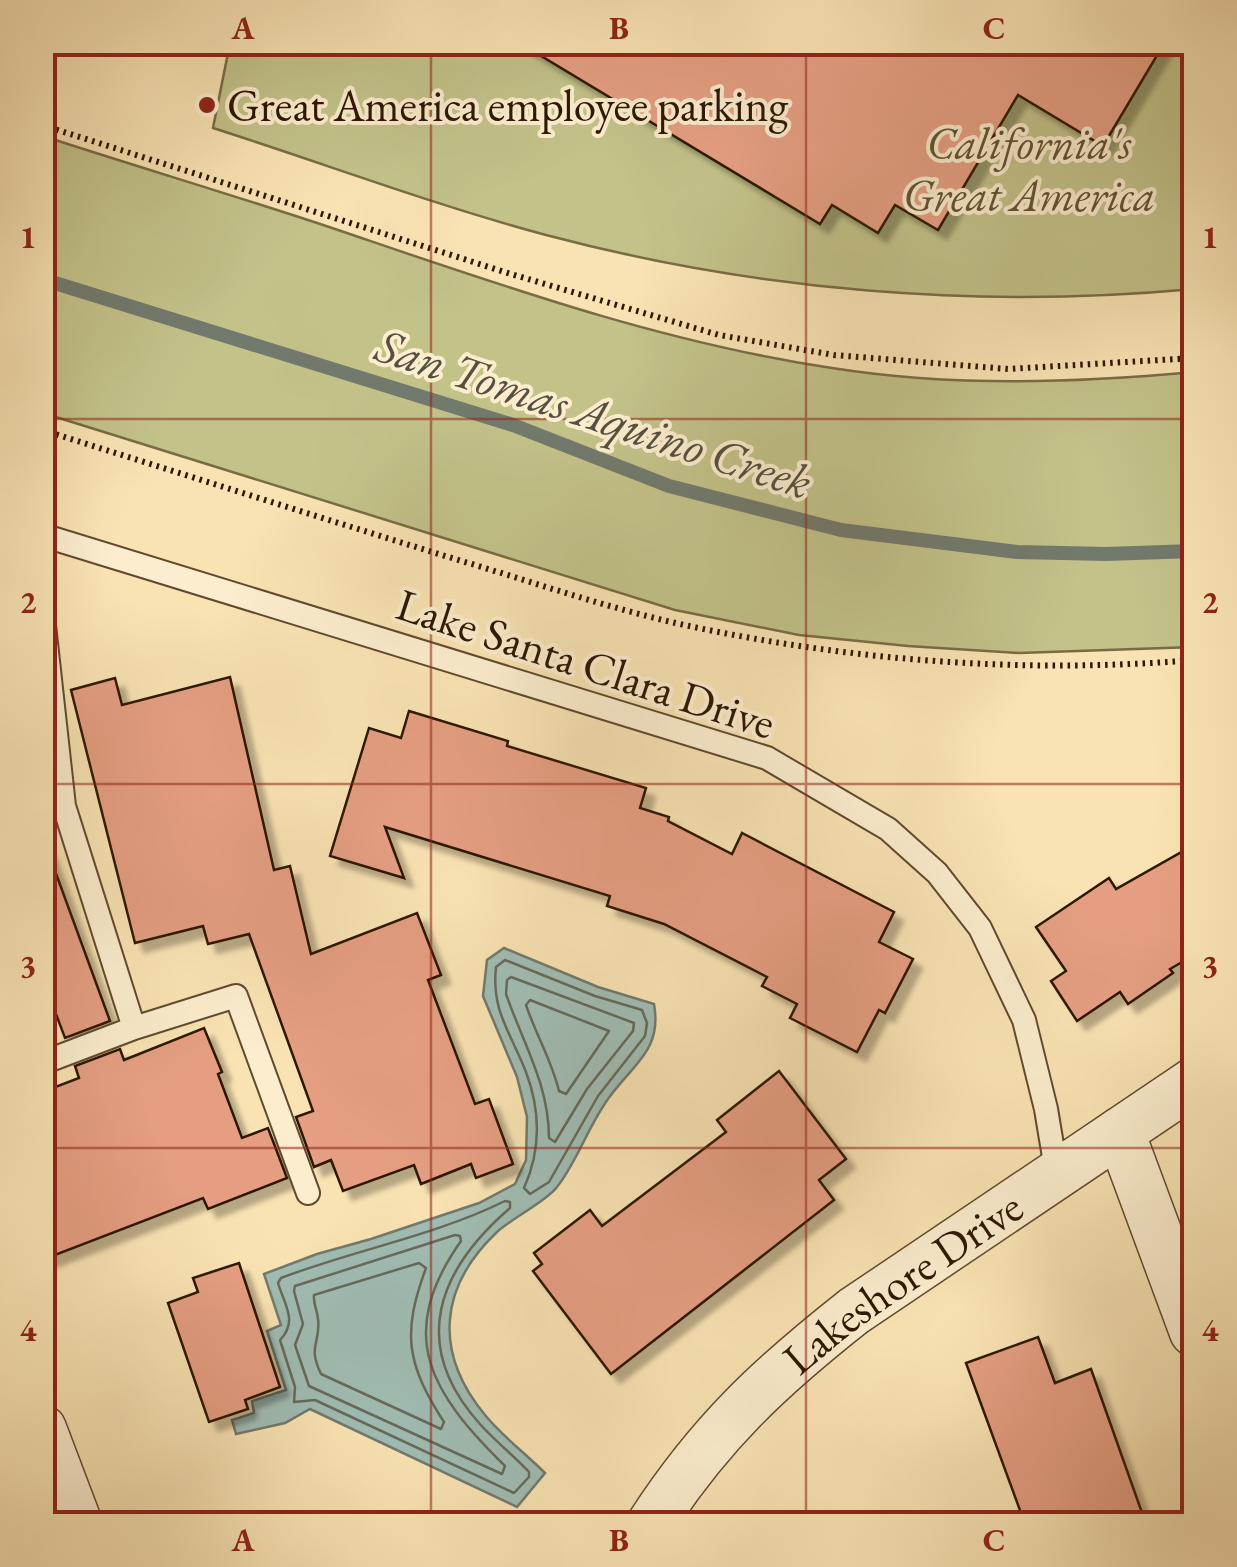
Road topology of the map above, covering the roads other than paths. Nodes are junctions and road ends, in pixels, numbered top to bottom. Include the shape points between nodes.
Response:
1 (42, 535) edge
2 (42, 608) edge
3 (134, 1028) junction
4 (42, 1063) edge
5 (1194, 1082) edge
6 (1120, 1132) junction
7 (1057, 1175) junction
8 (308, 1193) dead end
9 (1194, 1332) edge
10 (42, 1429) edge
11 (78, 1524) edge
12 (650, 1524) edge

1 - 7 lane, Lake Santa Clara Drive via 766,758 888,829 937,873 980,928 1024,1020
2 - 3 lane via 64,806
3 - 4 lane
3 - 8 lane via 236,996
5 - 6 street, Lakeshore Drive
6 - 7 street, Lakeshore Drive
6 - 9 street
7 - 12 street, Lakeshore Drive via 854,1311 768,1382 684,1474
10 - 11 street

